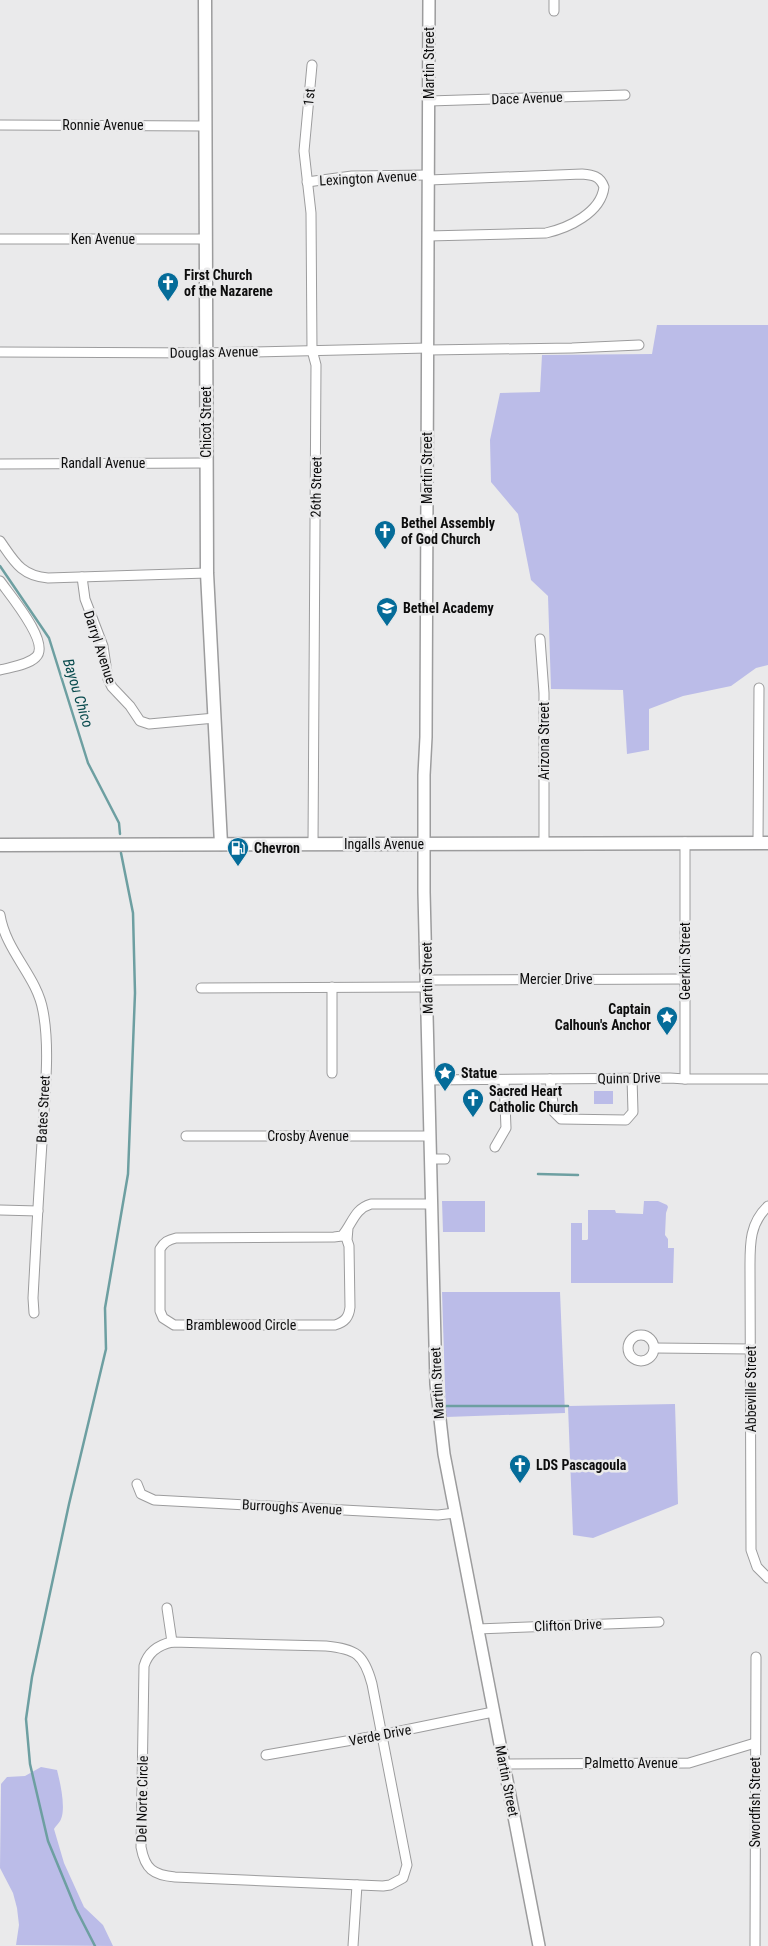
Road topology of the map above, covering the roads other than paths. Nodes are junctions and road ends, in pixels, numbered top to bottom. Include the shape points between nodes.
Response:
1 (205, 0) edge
2 (429, 0) edge
3 (554, 0) edge
4 (554, 11) dead end
5 (312, 65) dead end
6 (625, 95) dead end
7 (429, 101) junction
8 (0, 125) edge
9 (206, 126) junction
10 (305, 130) joint
11 (429, 177) junction
12 (307, 182) junction
13 (428, 236) junction
14 (206, 239) junction
15 (0, 240) edge
16 (639, 345) dead end
17 (428, 349) junction
18 (312, 350) junction
19 (0, 352) edge
20 (206, 353) junction
21 (206, 463) junction
22 (0, 464) edge
23 (0, 541) edge
24 (207, 573) junction
25 (82, 577) junction
26 (0, 581) edge
27 (540, 639) dead end
28 (0, 670) edge
29 (759, 688) dead end
30 (215, 718) junction
31 (685, 842) junction
32 (544, 843) junction
33 (763, 843) edge
34 (221, 844) junction
35 (313, 844) junction
36 (424, 844) junction
37 (0, 845) edge
38 (0, 915) edge
39 (685, 978) junction
40 (427, 984) junction
41 (332, 987) junction
42 (201, 988) dead end
43 (332, 1073) dead end
44 (632, 1078) junction
45 (550, 1079) junction
46 (685, 1079) junction
47 (768, 1079) edge
48 (429, 1080) junction
49 (504, 1080) junction
50 (186, 1136) dead end
51 (430, 1136) junction
52 (495, 1147) dead end
53 (431, 1159) junction
54 (445, 1159) dead end
55 (432, 1204) junction
56 (768, 1207) edge
57 (0, 1210) edge
58 (38, 1211) junction
59 (346, 1235) junction
60 (34, 1313) dead end
61 (655, 1348) dead end
62 (750, 1349) junction
63 (137, 1484) dead end
64 (455, 1513) junction
65 (765, 1576) edge
66 (167, 1608) dead end
67 (659, 1622) dead end
68 (477, 1629) junction
69 (172, 1642) junction
70 (756, 1657) dead end
71 (493, 1712) junction
72 (381, 1735) junction
73 (755, 1743) junction
74 (266, 1755) dead end
75 (503, 1764) junction
76 (357, 1885) junction
77 (353, 1946) edge
78 (539, 1946) edge
79 (755, 1946) edge

1 - 9 main road, Chicot Street
2 - 7 street, Martin Street
3 - 4 street
5 - 10 street, 1st
6 - 7 street, Dace Avenue
7 - 11 street, Martin Street
8 - 9 street, Ronnie Avenue
9 - 14 main road, Chicot Street
10 - 12 street, 26th Street
11 - 12 street, Lexington Avenue via 352,176
11 - 13 street, Martin Street
11 - 13 street, Lexington Avenue via 582,174 598,177 604,187 596,204 561,230
12 - 18 street, 26th Street
13 - 17 street, Martin Street
14 - 15 street, Ken Avenue
14 - 20 main road, Chicot Street
16 - 17 street, Douglas Avenue
17 - 18 street, Douglas Avenue
17 - 36 street, Martin Street
18 - 20 street, Douglas Avenue
18 - 35 street, 26th Street via 316,365 317,442
19 - 20 street, Douglas Avenue
20 - 21 main road, Chicot Street
21 - 22 street, Randall Avenue
21 - 24 main road, Chicot Street
23 - 25 street via 14,562 29,574 48,578
24 - 25 street
24 - 30 main road, Chicot Street
25 - 30 street, Darryl Avenue via 108,679 140,721 149,724
26 - 28 street via 35,632 40,652 35,658
27 - 32 street, Arizona Street via 544,693
29 - 33 street
30 - 34 main road, Chicot Street
31 - 32 main road, Ingalls Avenue
31 - 33 main road, Ingalls Avenue
31 - 39 street, Geerkin Street
32 - 36 main road, Ingalls Avenue
34 - 35 main road, Ingalls Avenue
34 - 37 main road, Ingalls Avenue
35 - 36 main road, Ingalls Avenue
36 - 40 street, Martin Street
38 - 58 street, Bates Street via 12,950 40,998 45,1022
39 - 40 street, Mercier Drive
39 - 46 street, Geerkin Street
40 - 41 street, Mercier Drive
40 - 48 street, Martin Street
41 - 42 street, Mercier Drive
41 - 43 street
44 - 45 street, Quinn Drive
44 - 45 street via 633,1112 626,1120 562,1119 554,1112
44 - 46 street, Quinn Drive
45 - 49 street, Quinn Drive
46 - 47 street, Quinn Drive
48 - 49 street, Quinn Drive
48 - 51 street, Martin Street
49 - 52 street via 506,1128
50 - 51 street, Crosby Avenue
51 - 53 street, Martin Street
53 - 54 street
53 - 55 street, Martin Street
55 - 59 street via 363,1206 355,1213
55 - 64 street, Martin Street via 436,1384
56 - 62 street, Abbeville Street via 759,1215 752,1231
57 - 58 street
58 - 60 street, Bates Street
59 - 59 street, Bramblewood Circle via 169,1239 160,1249 160,1311 163,1318 174,1325 341,1323 350,1307
61 - 62 street
62 - 65 street, Abbeville Street via 750,1532 754,1560
63 - 64 street, Burroughs Avenue via 141,1494 154,1500 438,1515
64 - 68 street, Martin Street
66 - 69 street
67 - 68 street, Clifton Drive
68 - 71 street, Martin Street
69 - 72 street, Del Norte Circle via 326,1646 351,1650 362,1658 367,1668
69 - 76 street, Del Norte Circle via 156,1647 144,1666 141,1847 146,1864 156,1873 175,1877
70 - 73 street, Swordfish Street
71 - 72 street, Verde Drive
71 - 75 street, Martin Street
72 - 74 street, Verde Drive
72 - 76 street, Del Norte Circle via 406,1870 403,1878 390,1885
73 - 75 street, Palmetto Avenue via 689,1763
73 - 79 street, Swordfish Street
75 - 78 street, Martin Street
76 - 77 street

